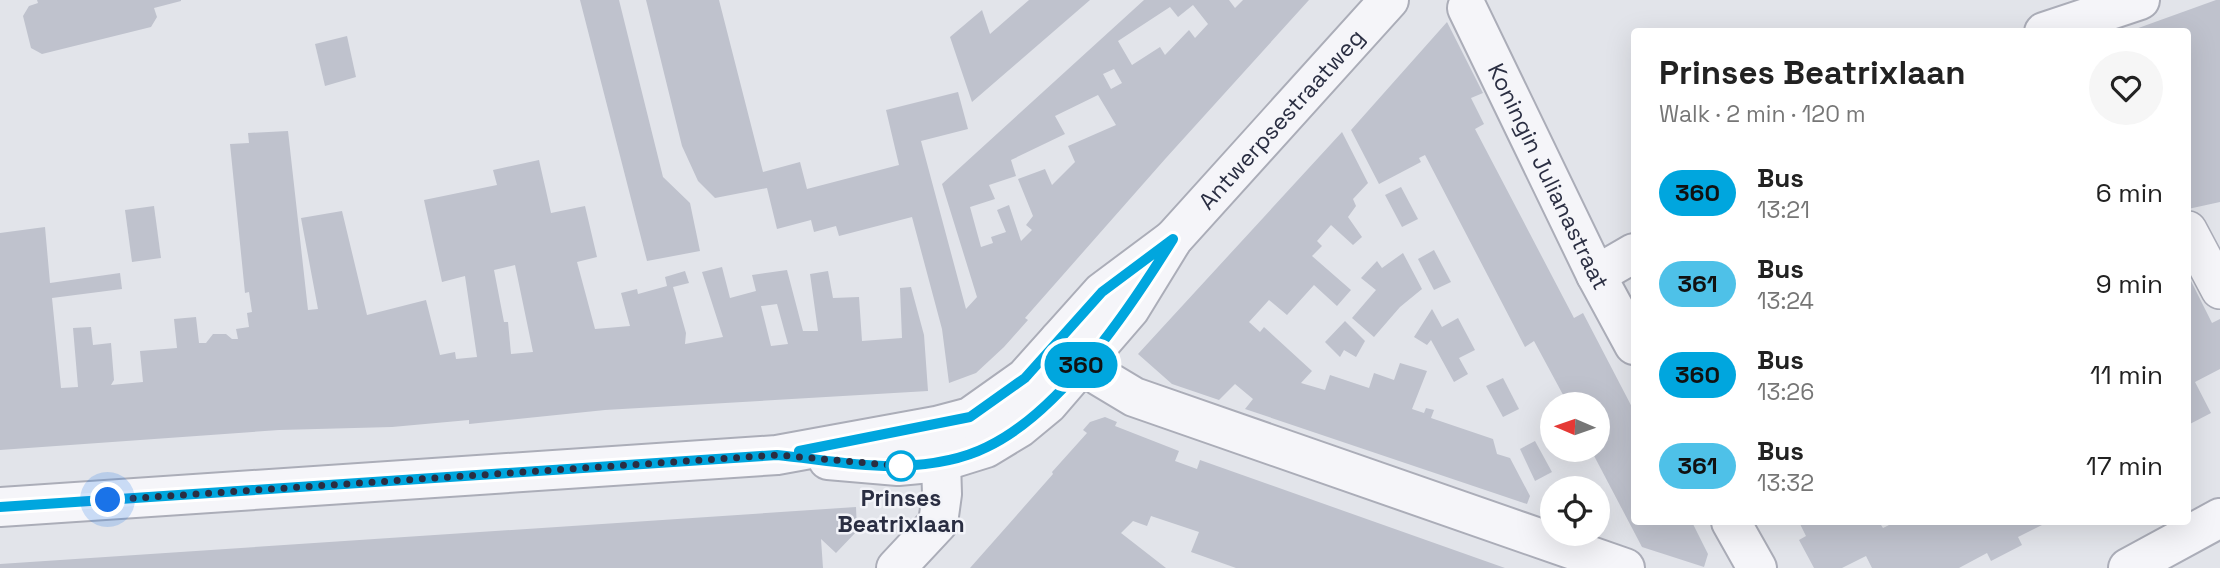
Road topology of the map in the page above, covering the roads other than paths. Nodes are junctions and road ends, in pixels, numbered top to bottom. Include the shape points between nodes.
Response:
1 (1389, 0) edge
2 (2140, 0) edge
3 (1467, 8) dead end
4 (2066, 28) edge
5 (2191, 236) edge
6 (1631, 255) edge
7 (1596, 275) junction
8 (2220, 290) edge
9 (1631, 339) edge
10 (1071, 351) junction
11 (777, 455) junction
12 (941, 462) junction
13 (0, 507) edge
14 (2220, 518) edge
15 (1733, 525) edge
16 (896, 568) edge
17 (1625, 568) edge
18 (1757, 568) edge
19 (2128, 568) edge

1 - 10 street, Antwerpsestraatweg via 1173,239 1130,309
2 - 4 street
3 - 7 street, Koningin Julianastraat
5 - 8 street
6 - 7 street
7 - 9 street, Koningin Julianastraat
10 - 11 street, Antwerpsestraatweg via 970,417
10 - 12 street, Antwerpsestraatweg via 1048,404 986,448
10 - 17 street via 1099,376 1134,397
11 - 12 street, Antwerpsestraatweg via 898,466
11 - 13 street, Antwerpsestraatweg
12 - 16 street via 938,523
14 - 19 street
15 - 18 street

